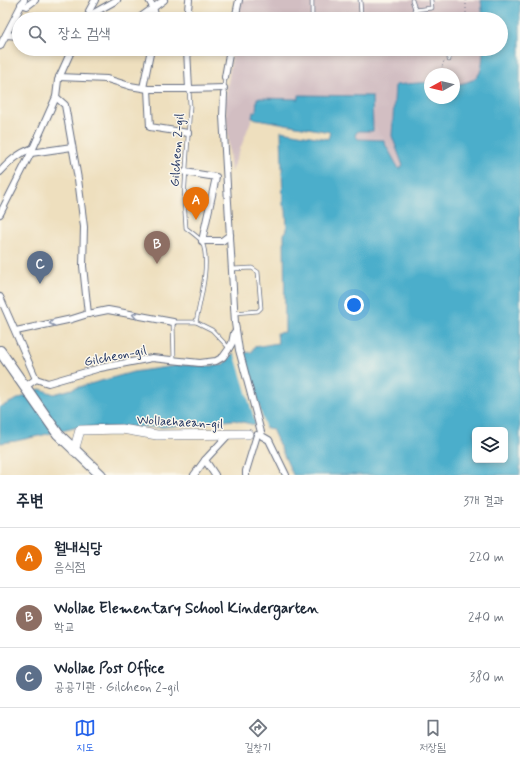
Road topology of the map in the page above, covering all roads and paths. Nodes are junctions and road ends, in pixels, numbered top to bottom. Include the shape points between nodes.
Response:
1 (35, 0) edge
2 (95, 0) edge
3 (116, 0) edge
4 (148, 0) edge
5 (164, 0) edge
6 (189, 0) edge
7 (239, 0) edge
8 (312, 0) edge
9 (360, 0) edge
10 (412, 0) edge
11 (431, 0) edge
12 (466, 0) edge
13 (23, 2) edge
14 (153, 8) junction
15 (414, 10) joint
16 (89, 11) edge
17 (18, 12) edge
18 (96, 12) edge
19 (148, 12) edge
20 (154, 12) edge
21 (188, 12) edge
22 (236, 12) edge
23 (312, 12) edge
24 (361, 12) edge
25 (466, 12) edge
26 (12, 23) edge
27 (6, 35) junction
28 (12, 35) edge
29 (0, 46) edge
30 (69, 56) edge
31 (150, 56) edge
32 (187, 56) edge
33 (229, 56) edge
34 (448, 56) edge
35 (449, 56) edge
36 (449, 60) dead end
37 (442, 68) edge
38 (59, 77) junction
39 (225, 77) joint
40 (146, 88) junction
41 (189, 89) junction
42 (224, 91) junction
43 (56, 97) junction
44 (188, 132) junction
45 (72, 147) junction
46 (32, 150) junction
47 (0, 172) edge
48 (186, 172) junction
49 (0, 214) edge
50 (230, 235) junction
51 (202, 241) junction
52 (232, 269) junction
53 (0, 297) edge
54 (234, 313) junction
55 (88, 314) junction
56 (173, 322) junction
57 (196, 322) junction
58 (235, 323) junction
59 (16, 331) junction
60 (229, 348) junction
61 (0, 351) edge
62 (174, 360) junction
63 (36, 379) junction
64 (27, 389) junction
65 (80, 430) junction
66 (229, 434) junction
67 (257, 434) junction
68 (60, 437) junction
69 (74, 451) junction
70 (205, 460) junction
71 (96, 473) edge
72 (194, 475) edge
73 (215, 475) edge
74 (246, 475) edge
75 (286, 475) edge

1 - 13 street via 27,6
2 - 16 street
3 - 18 street
4 - 14 street
5 - 14 street
6 - 21 street
7 - 22 street
8 - 23 lane
9 - 24 lane
10 - 15 lane
11 - 15 lane via 432,8
12 - 25 path
13 - 17 street
14 - 19 street
14 - 20 street
26 - 27 street
27 - 28 street
27 - 29 street
30 - 38 street
31 - 40 street
32 - 41 street, Gilcheon 2-gil
33 - 39 street
34 - 37 path
35 - 36 lane
38 - 40 street via 107,79
38 - 43 street
39 - 42 lane
40 - 41 street
40 - 44 street via 150,127
41 - 42 street
41 - 44 lane, Gilcheon 2-gil
42 - 50 street via 223,116
43 - 45 street via 65,105
43 - 46 street
44 - 48 lane, Gilcheon 2-gil
45 - 46 street
45 - 55 street via 84,227 83,266
46 - 47 street via 21,152
46 - 49 street
48 - 51 lane, Gilcheon 2-gil via 186,228
48 - 51 street via 216,177
50 - 51 street via 222,241
50 - 52 street
51 - 57 lane via 205,256 204,279
52 - 54 street
52 - 54 lane via 252,268 258,272 261,308 258,311
53 - 59 street
54 - 58 street
56 -> 55 street via 108,310
55 -> 59 street
56 - 57 lane
56 - 62 lane
57 - 60 lane via 212,330
58 - 60 street
58 - 67 street
59 - 63 street
60 - 62 street, Gilcheon-gil via 216,361
61 - 64 main road
62 - 63 street, Gilcheon-gil via 152,358 106,366 48,383
63 - 64 street
64 - 68 main road
65 - 66 street, Wollaehaean-gil via 122,429 157,435
65 - 68 street
65 - 69 street
66 - 67 street
66 - 70 street, Wollaehaean-gil
67 - 74 street
67 - 75 street via 269,440
68 - 69 main road
69 - 71 main road
70 - 72 street, Wollaehaean-gil
70 - 73 street

